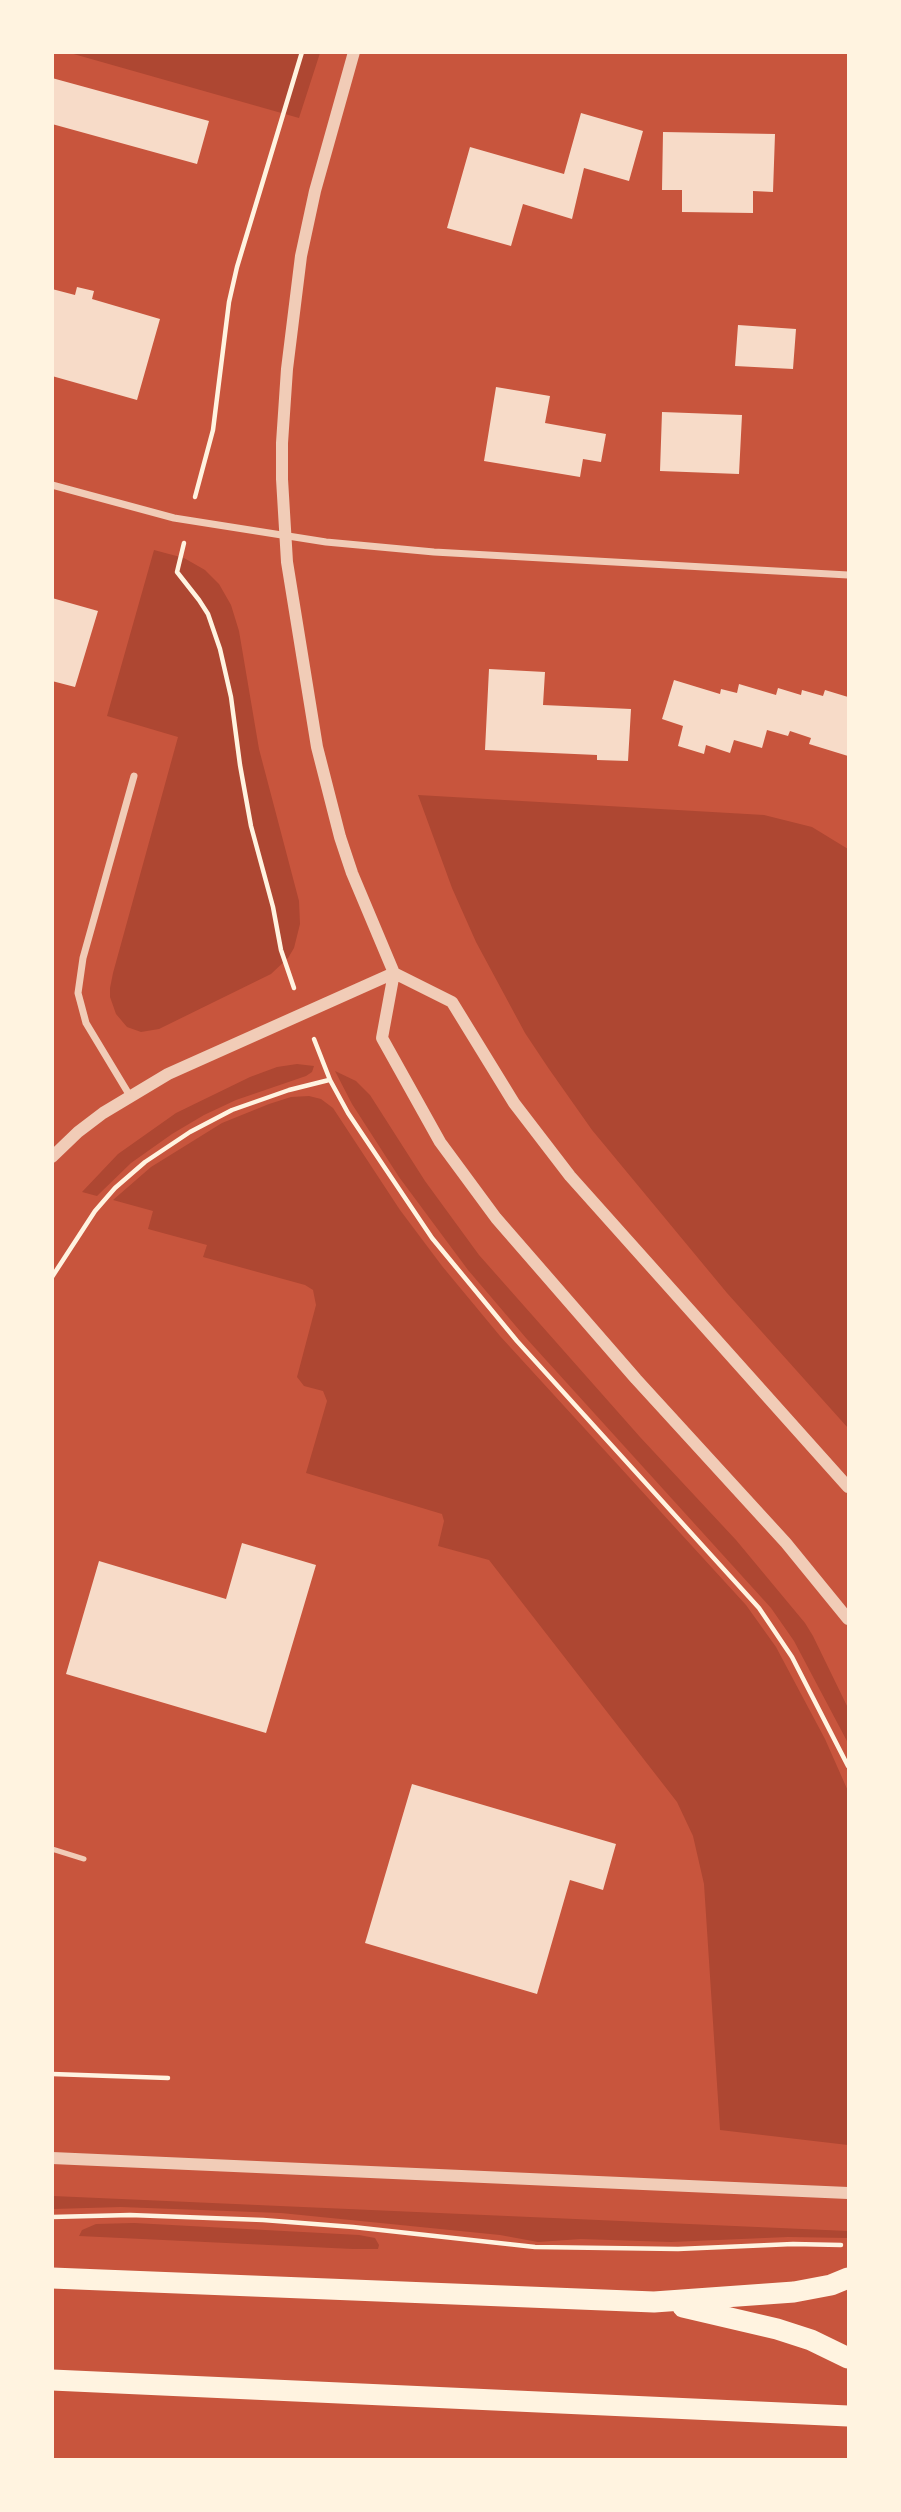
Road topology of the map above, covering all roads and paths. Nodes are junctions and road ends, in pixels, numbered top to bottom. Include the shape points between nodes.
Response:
1 (302, 52) edge
2 (354, 52) edge
3 (203, 467) dead end
4 (52, 485) edge
5 (284, 536) junction
6 (177, 572) dead end
7 (849, 575) edge
8 (134, 776) dead end
9 (281, 950) dead end
10 (394, 973) junction
11 (130, 1096) junction
12 (52, 1157) edge
13 (52, 1277) edge
14 (849, 1488) edge
15 (849, 1619) edge
16 (849, 1766) edge
17 (52, 1849) edge
18 (84, 1859) dead end
19 (52, 2074) edge
20 (168, 2078) dead end
21 (52, 2158) edge
22 (849, 2193) edge
23 (52, 2217) edge
24 (849, 2245) edge
25 (52, 2278) edge
26 (849, 2278) edge
27 (653, 2302) junction
28 (849, 2358) edge
29 (52, 2380) edge
30 (849, 2416) edge

1 - 3 path via 237,267 213,430
2 - 5 street via 310,212 296,291 282,443
4 - 5 street via 174,517
5 - 7 street via 434,552
5 - 10 street via 326,785 352,873
6 - 9 path via 204,607 220,649 243,787
8 - 11 street via 83,958 78,993 86,1023
10 - 11 street via 208,1055
10 - 14 street via 452,1002 514,1103 570,1176
10 - 15 street via 382,1038 440,1142 522,1249
11 - 12 street via 90,1122
13 - 16 path via 95,1211 145,1162 232,1110 330,1080 382,1167 464,1279 770,1622
17 - 18 lane
19 - 20 path
21 - 22 street
23 - 24 path via 275,2221 535,2247
25 - 27 highway
26 - 27 highway via 794,2292
27 - 28 highway via 736,2318 811,2340
29 - 30 highway

